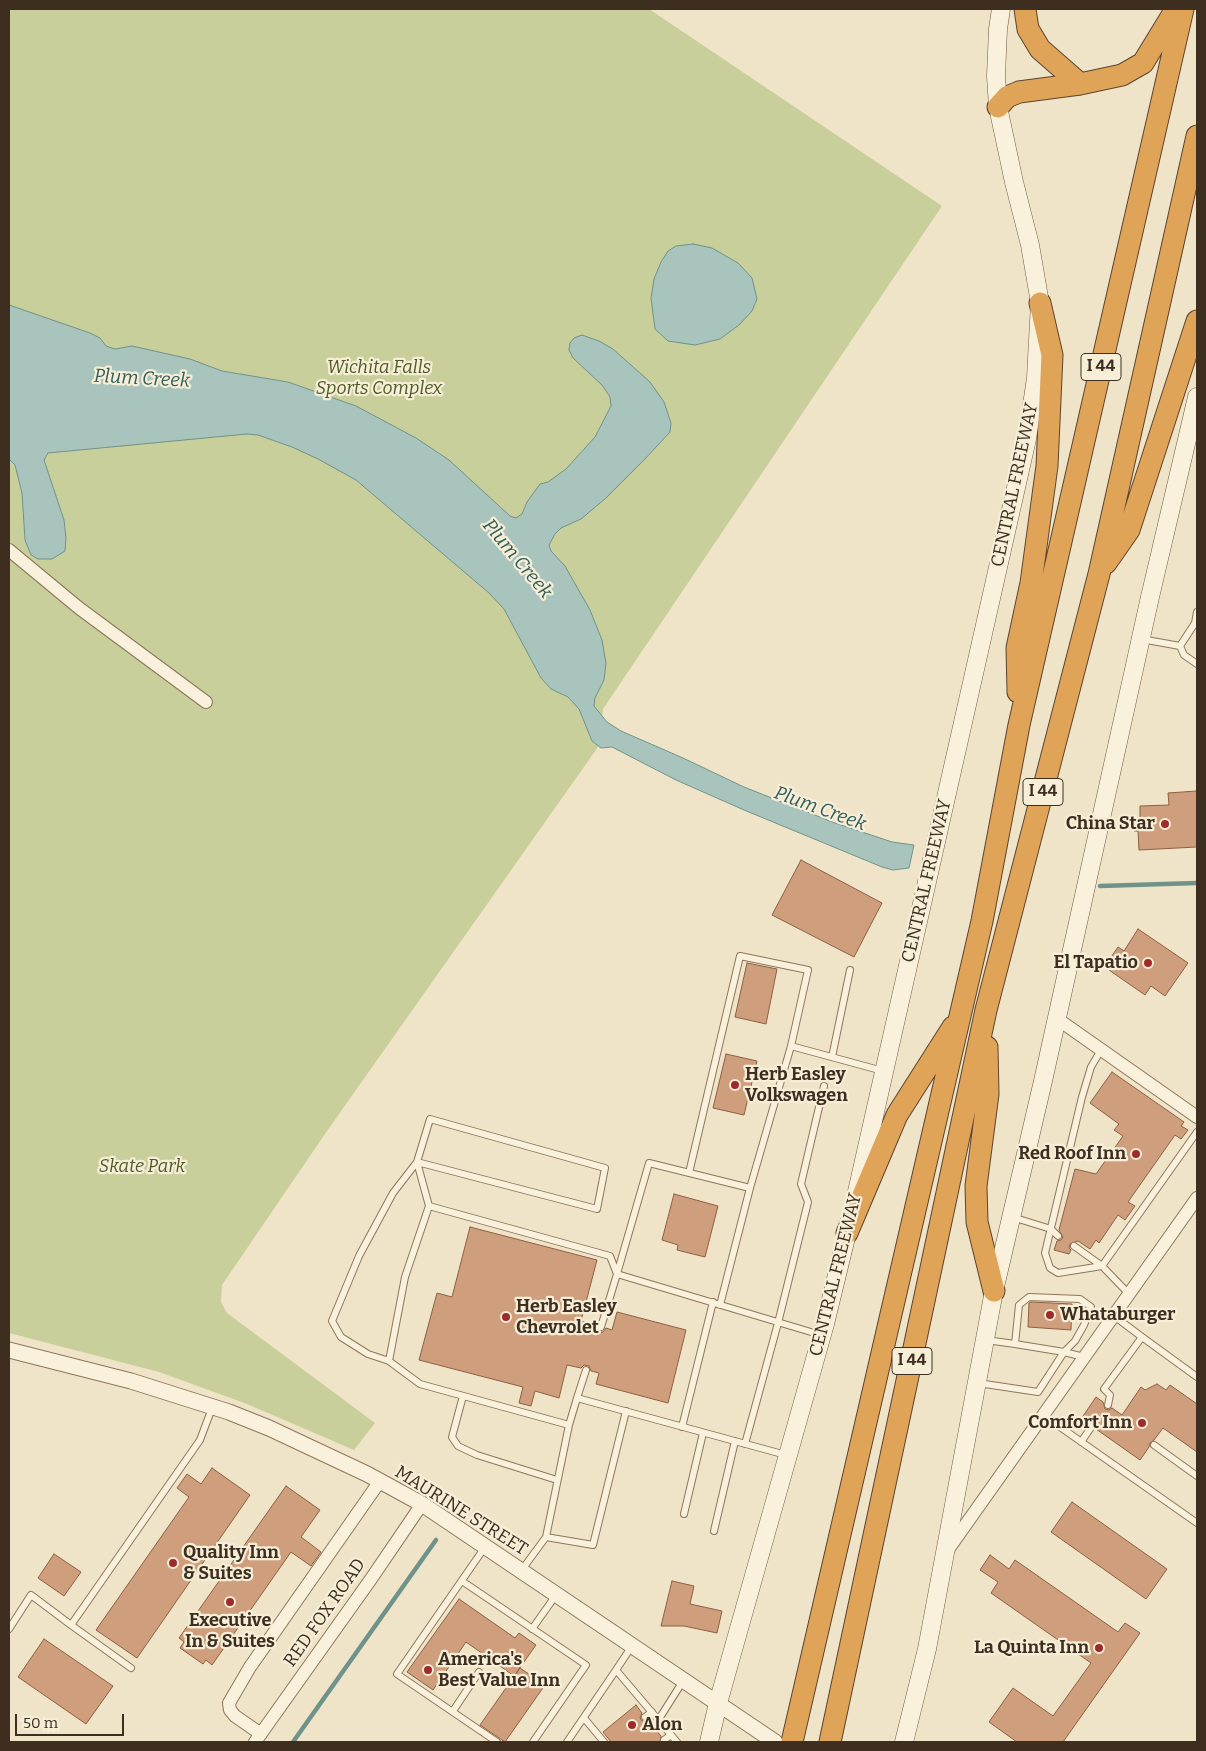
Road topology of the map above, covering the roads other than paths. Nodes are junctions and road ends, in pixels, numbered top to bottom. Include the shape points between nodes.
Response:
1 (1001, 9) edge
2 (1025, 9) edge
3 (1176, 9) edge
4 (1184, 9) edge
5 (1080, 84) junction
6 (998, 107) junction
7 (1197, 136) edge
8 (1040, 302) junction
9 (1197, 321) edge
10 (1197, 398) edge
11 (1194, 422) edge
12 (9, 550) edge
13 (1099, 574) junction
14 (1197, 612) edge
15 (1196, 624) edge
16 (1140, 638) junction
17 (1180, 646) junction
18 (1197, 664) edge
19 (206, 702) dead end
20 (1019, 725) junction
21 (850, 970) dead end
22 (986, 1010) junction
23 (961, 1014) junction
24 (1056, 1018) junction
25 (791, 1046) junction
26 (1101, 1050) junction
27 (832, 1057) junction
28 (884, 1071) junction
29 (824, 1086) dead end
30 (1197, 1117) edge
31 (1197, 1132) edge
32 (417, 1162) junction
33 (689, 1173) junction
34 (750, 1188) junction
35 (1197, 1198) edge
36 (430, 1206) junction
37 (1193, 1212) edge
38 (1011, 1217) junction
39 (1051, 1228) junction
40 (847, 1233) junction
41 (1058, 1236) dead end
42 (1074, 1246) dead end
43 (1102, 1266) junction
44 (617, 1274) junction
45 (994, 1291) junction
46 (1129, 1294) junction
47 (712, 1302) junction
48 (720, 1305) junction
49 (1114, 1316) junction
50 (778, 1323) junction
51 (601, 1326) dead end
52 (822, 1335) junction
53 (1142, 1337) junction
54 (985, 1340) junction
55 (1015, 1344) junction
56 (9, 1350) edge
57 (1064, 1352) junction
58 (1084, 1357) junction
59 (389, 1361) junction
60 (586, 1370) dead end
61 (1197, 1377) edge
62 (976, 1382) junction
63 (463, 1396) junction
64 (577, 1398) junction
65 (1108, 1405) dead end
66 (213, 1407) junction
67 (626, 1411) junction
68 (1043, 1415) junction
69 (569, 1425) junction
70 (1092, 1426) dead end
71 (682, 1427) junction
72 (703, 1433) junction
73 (735, 1441) junction
74 (1081, 1442) junction
75 (745, 1444) junction
76 (1154, 1445) dead end
77 (788, 1455) junction
78 (1197, 1476) edge
79 (557, 1480) junction
80 (380, 1481) junction
81 (422, 1504) junction
82 (684, 1514) dead end
83 (1197, 1523) edge
84 (714, 1531) dead end
85 (546, 1537) junction
86 (486, 1546) junction
87 (944, 1554) junction
88 (521, 1571) junction
89 (462, 1581) junction
90 (556, 1595) junction
91 (71, 1625) junction
92 (9, 1629) edge
93 (532, 1629) junction
94 (632, 1646) junction
95 (131, 1668) dead end
96 (616, 1670) junction
97 (479, 1672) dead end
98 (684, 1680) junction
99 (718, 1703) junction
100 (453, 1711) junction
101 (652, 1712) junction
102 (584, 1718) junction
103 (646, 1718) dead end
104 (659, 1719) junction
105 (671, 1735) junction
106 (258, 1738) edge
107 (664, 1740) dead end
108 (497, 1742) edge
109 (533, 1742) edge
110 (567, 1742) edge
111 (604, 1742) edge
112 (677, 1742) edge
113 (709, 1742) edge
114 (775, 1742) edge
115 (792, 1742) edge
116 (830, 1742) edge
117 (904, 1742) edge

1 - 6 main road, CENTRAL FREEWAY via 996,76
2 - 5 highway via 1028,29 1040,49
3 - 5 highway via 1143,63 1122,75
4 - 20 highway, I 44
5 - 6 highway via 1018,92 1007,97
6 - 8 main road, CENTRAL FREEWAY
7 - 13 highway, I 44
8 - 20 highway via 1052,355 1047,466 1031,583 1017,648
8 - 28 main road, CENTRAL FREEWAY via 1036,378 1027,439
9 - 13 highway via 1129,530
10 - 11 main road
11 - 16 main road
12 - 19 street via 79,608
13 - 22 highway, I 44
14 - 15 lane
15 - 17 lane
16 - 17 lane
16 - 24 main road
17 - 18 lane via 1184,655
20 - 23 highway, I 44
21 - 27 lane
22 - 45 highway via 988,1094 976,1186 977,1222
22 - 116 highway, I 44
23 - 40 highway via 896,1115
23 - 115 highway, I 44
24 - 26 street
24 - 38 main road
25 - 27 lane
25 - 33 lane via 808,970 740,956
25 - 34 lane
26 - 30 street
26 - 39 lane via 1091,1067 1082,1097
27 - 28 lane
28 - 40 main road, CENTRAL FREEWAY
29 - 50 lane via 801,1184 808,1202
31 - 43 lane
32 - 32 lane via 430,1119 605,1168 597,1209
32 - 36 lane
32 - 59 lane via 384,1209 332,1321 341,1337 368,1354
33 - 34 lane
33 - 44 lane via 649,1163
34 - 48 lane
35 - 37 street
36 - 44 lane via 610,1256
36 - 59 lane via 405,1277
37 - 46 street
38 - 39 lane
38 - 45 main road
39 - 41 lane
39 - 43 lane via 1045,1253 1050,1268 1058,1273
40 - 52 main road, CENTRAL FREEWAY
42 - 43 lane
43 - 46 lane
44 - 47 lane
44 - 51 lane
45 - 54 main road
46 - 49 street
47 - 48 lane
47 - 71 lane
48 - 50 lane
49 - 53 lane
49 - 58 street
50 - 52 lane
50 - 75 lane
52 - 77 main road, CENTRAL FREEWAY
53 - 61 lane
53 - 65 lane via 1104,1389 1110,1395
54 - 55 lane
54 - 62 main road
55 - 57 lane
55 - 57 lane via 1019,1305 1028,1297 1080,1299 1091,1307 1075,1341
56 - 66 street, MAURINE STREET via 131,1381
57 - 58 lane
57 - 62 lane via 1038,1392
58 - 68 street
59 - 63 lane via 420,1384
60 - 64 lane
62 - 87 main road
63 - 69 lane
63 - 79 lane via 452,1437 458,1446
64 - 67 lane
64 - 69 lane
66 - 80 street, MAURINE STREET via 269,1428
66 - 91 lane via 200,1440
67 - 71 lane
67 - 85 lane via 593,1545
68 - 74 lane
68 - 87 street
69 - 79 lane
70 - 74 lane
71 - 72 lane
72 - 73 lane
72 - 82 lane
73 - 75 lane
73 - 84 lane
74 - 83 lane
75 - 77 lane
76 - 78 lane
77 - 99 main road, CENTRAL FREEWAY
79 - 85 lane
80 - 81 street, MAURINE STREET
80 - 106 street via 229,1702 230,1710
81 - 86 street, MAURINE STREET
81 - 106 street, RED FOX ROAD
85 - 88 lane
86 - 88 street, MAURINE STREET
86 - 89 lane
87 - 117 main road via 927,1649
88 - 90 street, MAURINE STREET
89 - 93 lane
89 - 100 lane via 397,1674
90 - 93 lane
90 - 94 street, MAURINE STREET
91 - 92 lane via 31,1595
91 - 95 lane
93 - 109 lane via 586,1664
94 - 96 lane
94 - 98 street, MAURINE STREET
96 - 101 lane
96 - 102 lane
97 - 100 lane
98 - 99 street, MAURINE STREET
98 - 104 lane
99 - 113 main road, CENTRAL FREEWAY
99 - 114 street, MAURINE STREET
100 - 108 lane
101 - 103 lane
101 - 104 lane
102 - 110 lane
102 - 111 lane
104 - 105 lane
105 - 107 lane
105 - 112 lane

